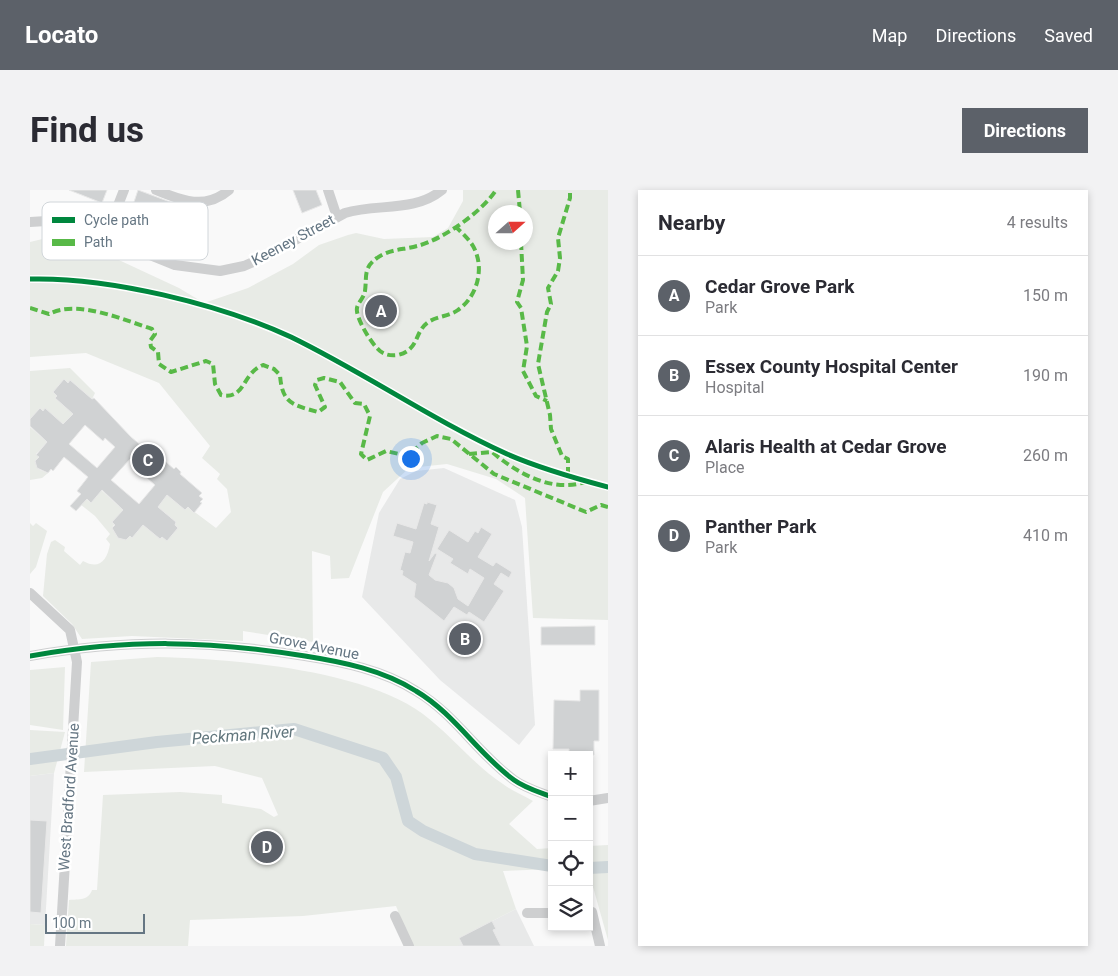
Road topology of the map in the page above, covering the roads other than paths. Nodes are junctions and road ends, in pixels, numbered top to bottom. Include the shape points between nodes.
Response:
1 (124, 190) edge
2 (156, 190) edge
3 (230, 190) edge
4 (328, 190) edge
5 (442, 190) edge
6 (119, 202) edge
7 (337, 217) junction
8 (163, 260) edge
9 (30, 593) edge
10 (75, 648) junction
11 (30, 656) edge
12 (550, 796) edge
13 (608, 798) edge
14 (593, 800) edge
15 (527, 913) dead end
16 (548, 913) edge
17 (395, 916) dead end
18 (593, 920) edge
19 (60, 946) edge
20 (409, 946) edge
21 (600, 946) edge

1 - 6 street
2 - 3 street via 192,202 220,198
4 - 7 street
5 - 7 street, Keeney Street via 433,197 407,206 356,210
7 - 8 street, Keeney Street via 244,266 220,271 175,265
9 - 10 street via 68,626
10 - 11 street, Grove Avenue
10 - 12 street, Grove Avenue via 155,642 246,647 318,658 368,670 394,679 436,704 514,780
10 - 19 street, West Bradford Avenue via 77,662
13 - 14 street
15 - 16 street
17 - 20 street
18 - 21 street

